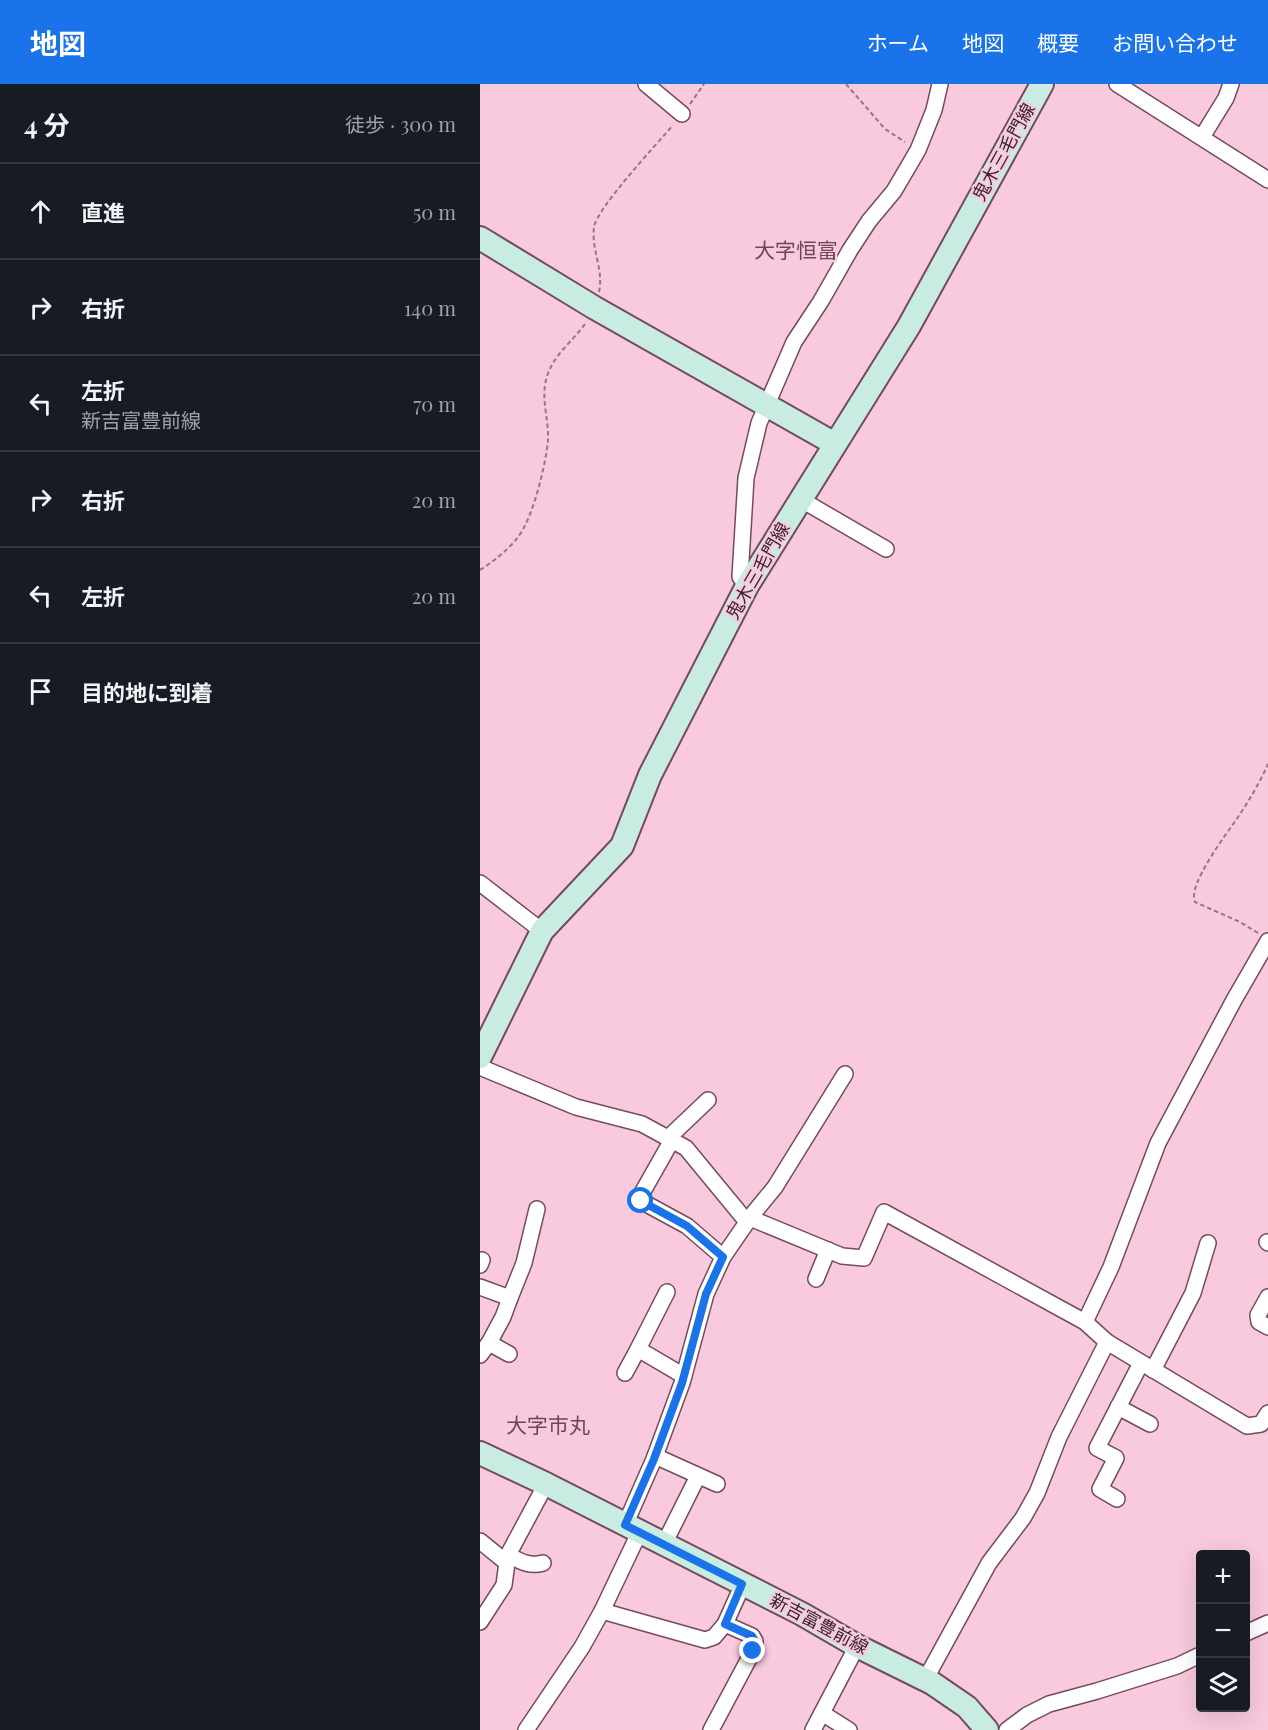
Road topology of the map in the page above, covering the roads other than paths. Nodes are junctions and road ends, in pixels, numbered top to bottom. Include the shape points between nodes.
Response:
1 (646, 84) edge
2 (940, 84) edge
3 (1042, 84) edge
4 (1117, 84) edge
5 (1231, 84) edge
6 (682, 114) road end
7 (1202, 137) junction
8 (1268, 180) edge
9 (480, 238) edge
10 (767, 406) junction
11 (835, 444) junction
12 (800, 499) junction
13 (886, 549) dead end
14 (747, 586) junction
15 (480, 884) edge
16 (542, 931) junction
17 (1263, 937) edge
18 (480, 1057) edge
19 (480, 1067) edge
20 (845, 1074) dead end
21 (708, 1100) dead end
22 (670, 1139) junction
23 (537, 1209) dead end
24 (749, 1220) junction
25 (1208, 1243) dead end
26 (828, 1250) junction
27 (723, 1257) junction
28 (816, 1279) dead end
29 (480, 1287) edge
30 (667, 1292) dead end
31 (1268, 1297) edge
32 (510, 1298) junction
33 (1085, 1322) junction
34 (1268, 1327) edge
35 (1107, 1342) junction
36 (485, 1349) edge
37 (638, 1349) junction
38 (509, 1354) dead end
39 (1147, 1367) junction
40 (625, 1373) dead end
41 (684, 1376) junction
42 (1118, 1407) junction
43 (1266, 1422) edge
44 (1150, 1424) dead end
45 (480, 1453) edge
46 (656, 1456) junction
47 (698, 1476) junction
48 (546, 1484) junction
49 (717, 1484) dead end
50 (1117, 1499) dead end
51 (632, 1528) junction
52 (480, 1542) edge
53 (664, 1544) junction
54 (507, 1559) junction
55 (543, 1563) dead end
56 (742, 1584) junction
57 (602, 1611) junction
58 (482, 1615) edge
59 (1268, 1623) edge
60 (725, 1624) junction
61 (1250, 1631) edge
62 (857, 1646) junction
63 (1196, 1657) edge
64 (925, 1680) junction
65 (822, 1713) junction
66 (526, 1730) edge
67 (711, 1730) edge
68 (813, 1730) edge
69 (849, 1730) edge
70 (987, 1730) edge
71 (1007, 1730) edge

1 - 6 street
2 - 10 street via 918,150 894,191 869,220 794,342
3 - 11 main road, 鬼木三毛門線 via 909,326
4 - 7 street
5 - 7 street
7 - 8 street
9 - 10 main road
10 - 11 main road
10 - 14 street via 746,478 740,577
11 - 12 main road, 鬼木三毛門線
12 - 13 street
12 - 14 main road, 鬼木三毛門線
14 - 16 main road, 鬼木三毛門線 via 650,775 622,846
15 - 16 street
16 - 18 main road, 鬼木三毛門線
17 - 33 street via 1158,1143 1112,1267
19 - 22 street via 576,1107 642,1124
20 - 24 street via 775,1187
21 - 22 street
22 - 24 street via 686,1148
22 - 27 street via 641,1201 687,1226
23 - 32 street via 524,1263
24 - 26 street
24 - 27 street
25 - 39 street via 1193,1293
26 - 28 street
26 - 33 street via 864,1258 884,1212
27 - 41 street via 706,1294
29 - 32 street
30 - 37 street
31 - 34 street via 1258,1314 1259,1322
32 - 36 street
33 - 35 street
35 - 39 street
35 - 64 street via 1023,1518 989,1563
36 - 38 street
37 - 40 street
37 - 41 street
39 - 42 street
39 - 43 street via 1247,1426
41 - 46 street
42 - 44 street
42 - 50 street via 1097,1448 1116,1458 1100,1490
45 - 48 main road, 新吉富豊前線
46 - 47 street
46 - 51 street
47 - 49 street
47 - 53 street
48 - 51 main road, 新吉富豊前線
48 - 54 street
51 - 53 main road, 新吉富豊前線
51 - 57 street
52 - 54 street
53 - 56 main road, 新吉富豊前線
54 - 55 street via 534,1566
54 - 58 street via 504,1585
56 - 60 street
56 - 62 main road, 新吉富豊前線
57 - 60 street via 705,1640 714,1638
57 - 66 street
59 - 61 street
60 - 67 street via 755,1641
62 - 64 main road, 新吉富豊前線
62 - 65 street
63 - 71 street via 1166,1670 1049,1704
64 - 70 main road, 新吉富豊前線 via 967,1707
65 - 68 street
65 - 69 street

